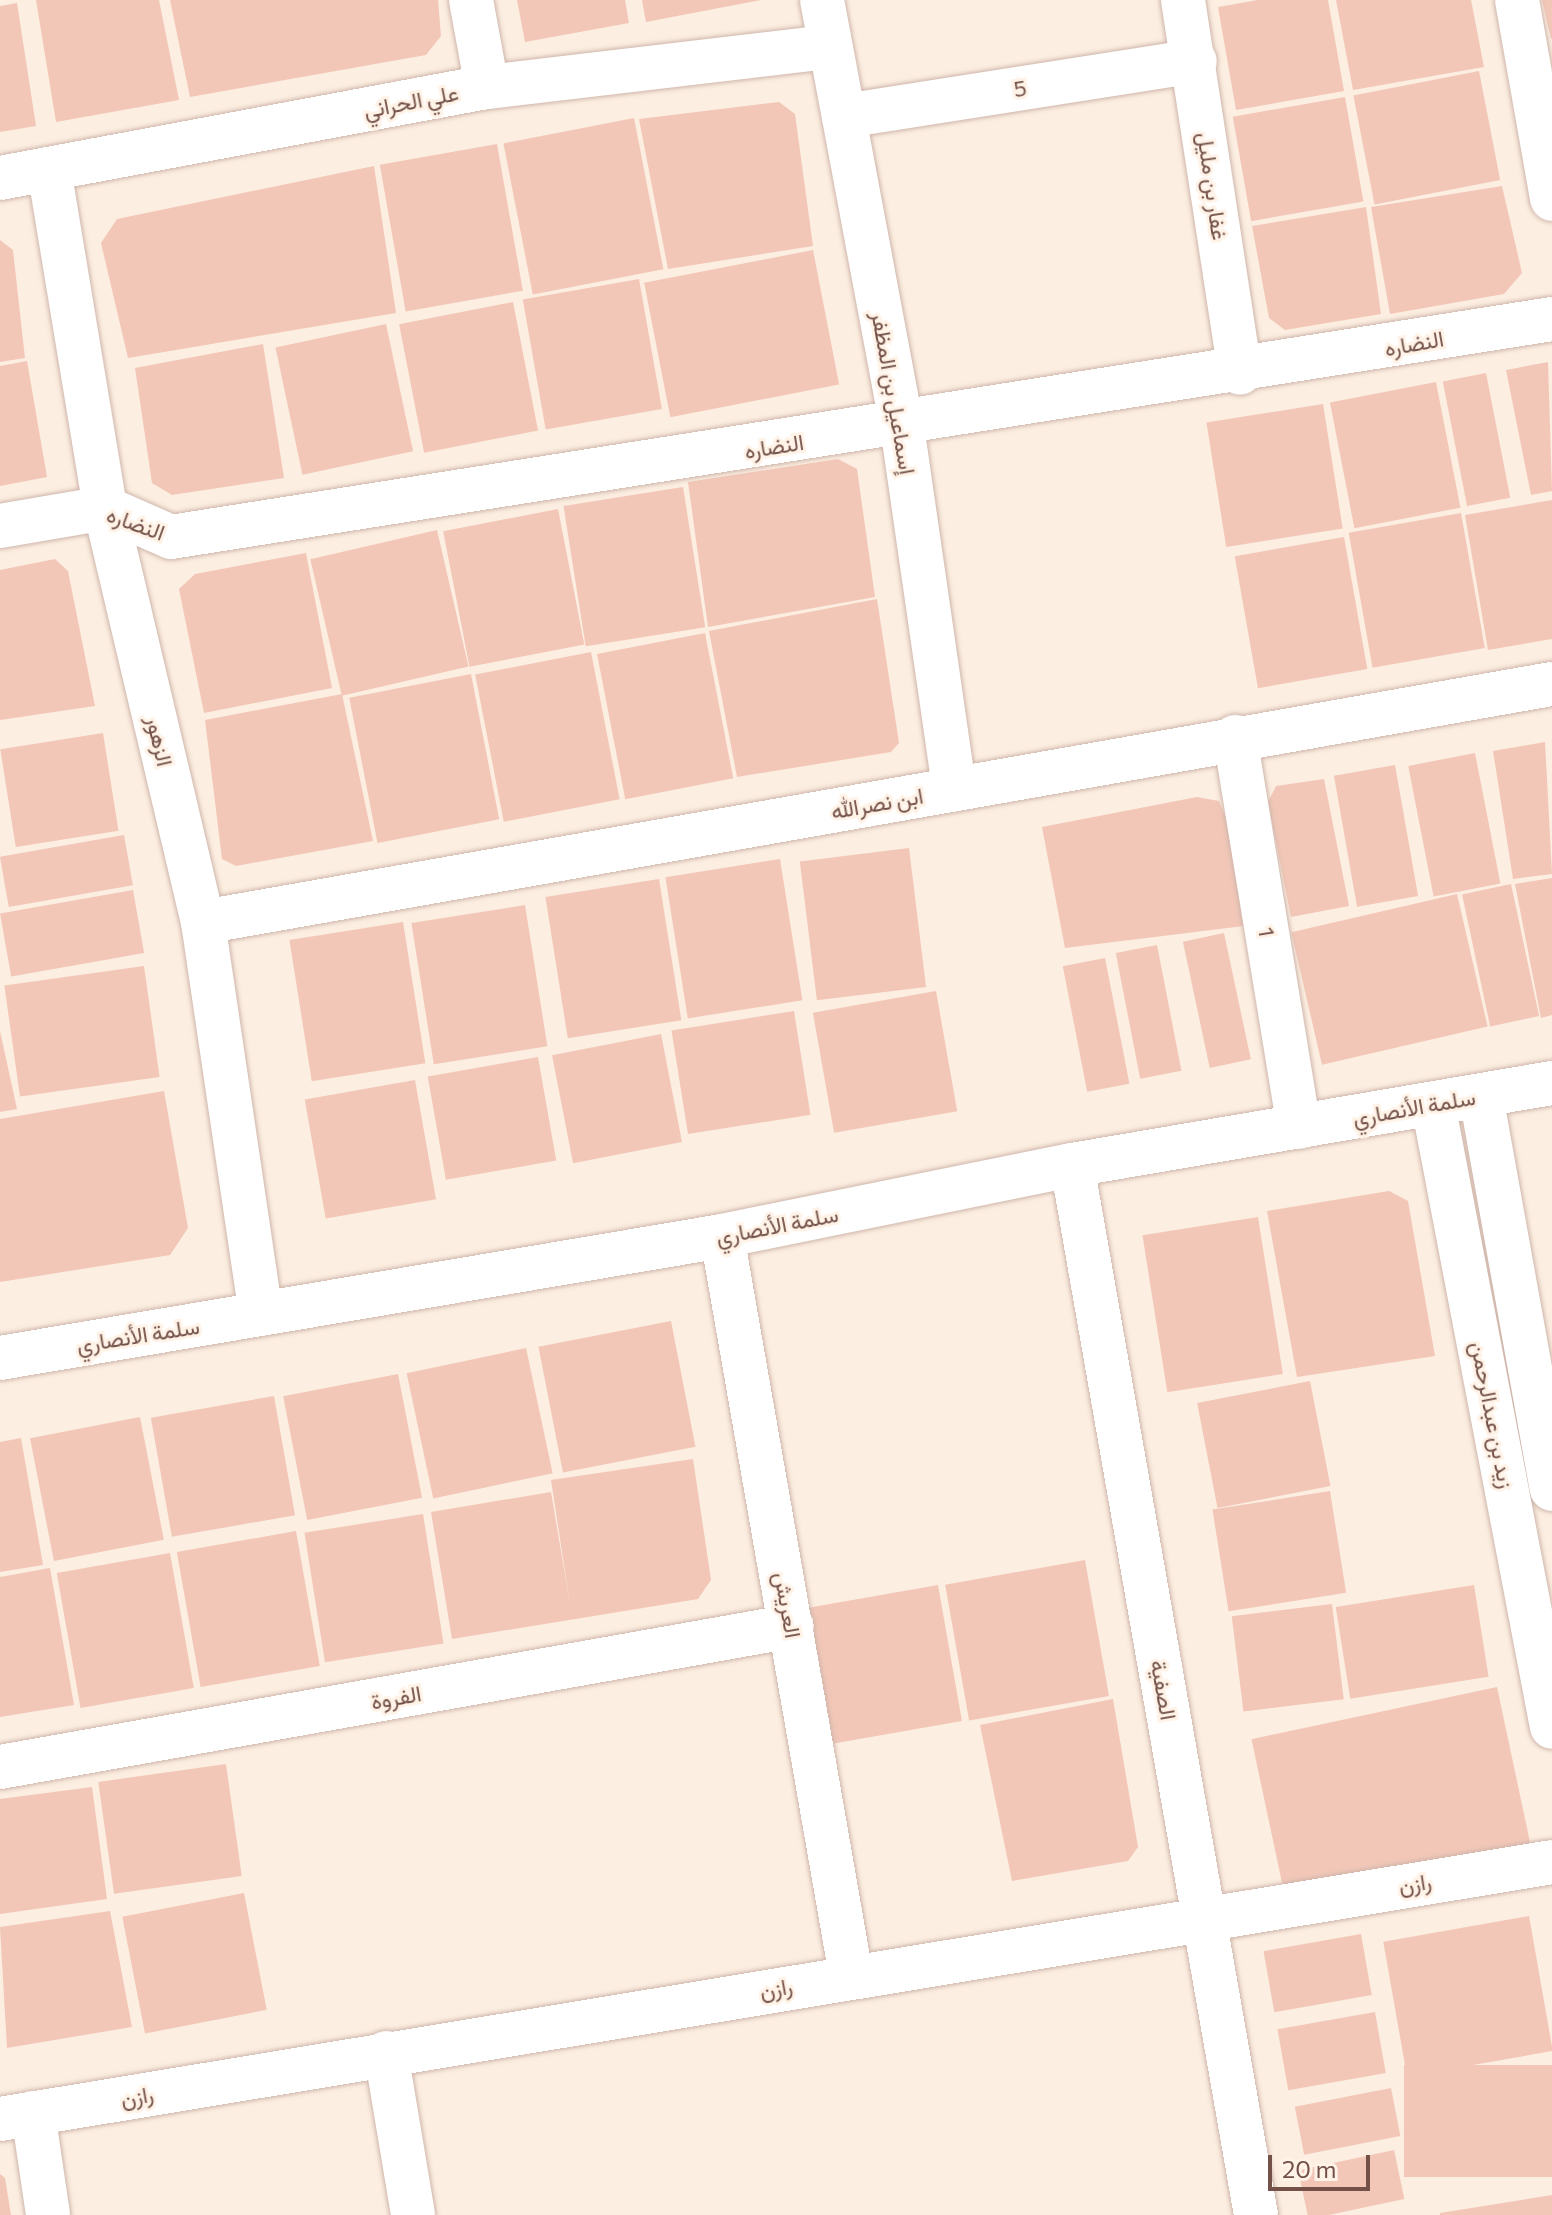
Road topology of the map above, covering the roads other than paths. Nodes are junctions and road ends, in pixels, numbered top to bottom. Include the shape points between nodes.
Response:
1 (471, 0) edge
2 (822, 0) edge
3 (1183, 0) edge
4 (1517, 0) edge
5 (826, 47) junction
6 (1195, 61) junction
7 (487, 87) junction
8 (844, 116) junction
9 (49, 169) junction
10 (0, 178) edge
11 (1552, 199) edge
12 (1552, 319) edge
13 (1240, 373) junction
14 (902, 426) junction
15 (105, 508) junction
16 (0, 526) edge
17 (1552, 684) edge
18 (1235, 737) junction
19 (954, 789) junction
20 (203, 922) junction
21 (1552, 1083) edge
22 (1481, 1096) junction
23 (1433, 1104) junction
24 (1299, 1127) junction
25 (1072, 1165) junction
26 (722, 1236) junction
27 (261, 1314) junction
28 (0, 1358) edge
29 (1552, 1489) edge
30 (792, 1626) junction
31 (1552, 1727) edge
32 (0, 1767) edge
33 (1552, 1862) edge
34 (1204, 1915) junction
35 (851, 1975) junction
36 (386, 2053) junction
37 (17, 2116) edge
38 (48, 2215) edge
39 (413, 2215) edge
40 (1256, 2215) edge

1 - 7 street
2 - 5 street, إسماعيل بن المظفر
3 - 6 street, غفار بن مليل
4 - 11 street
5 - 7 street, علي الحراني
5 - 8 street, إسماعيل بن المظفر
6 - 8 street, 5
6 - 13 street, غفار بن مليل
7 - 9 street, علي الحراني
8 - 14 street, إسماعيل بن المظفر
9 - 10 street, علي الحراني
9 - 15 street, الزهور
12 - 13 street, النضاره
13 - 14 street, النضاره
14 - 15 street, النضاره via 171,537
14 - 19 street, إسماعيل بن المظفر
15 - 16 street, النضاره
15 - 20 street, الزهور
17 - 18 street, ابن نصرالله
18 - 19 street, ابن نصرالله
18 - 24 street, 1
19 - 20 street, ابن نصرالله
20 - 27 street, الزهور
21 - 22 street, سلمة الأنصاري
22 - 23 street, سلمة الأنصاري
22 - 29 street, زيد بن عبدالرحمن
23 - 24 street, سلمة الأنصاري
23 - 31 street, زيد بن عبدالرحمن
24 - 25 street, سلمة الأنصاري
25 - 26 street, سلمة الأنصاري
25 - 34 street, الصفية
26 - 27 street, سلمة الأنصاري
26 - 30 street, العريش
27 - 28 street, سلمة الأنصاري
30 - 32 street, الفروة
30 - 35 street, العريش
33 - 34 street, رازن
34 - 35 street, رازن
34 - 40 street, الصفية
35 - 36 street, رازن
36 - 37 street, رازن
36 - 39 street
37 - 38 street

